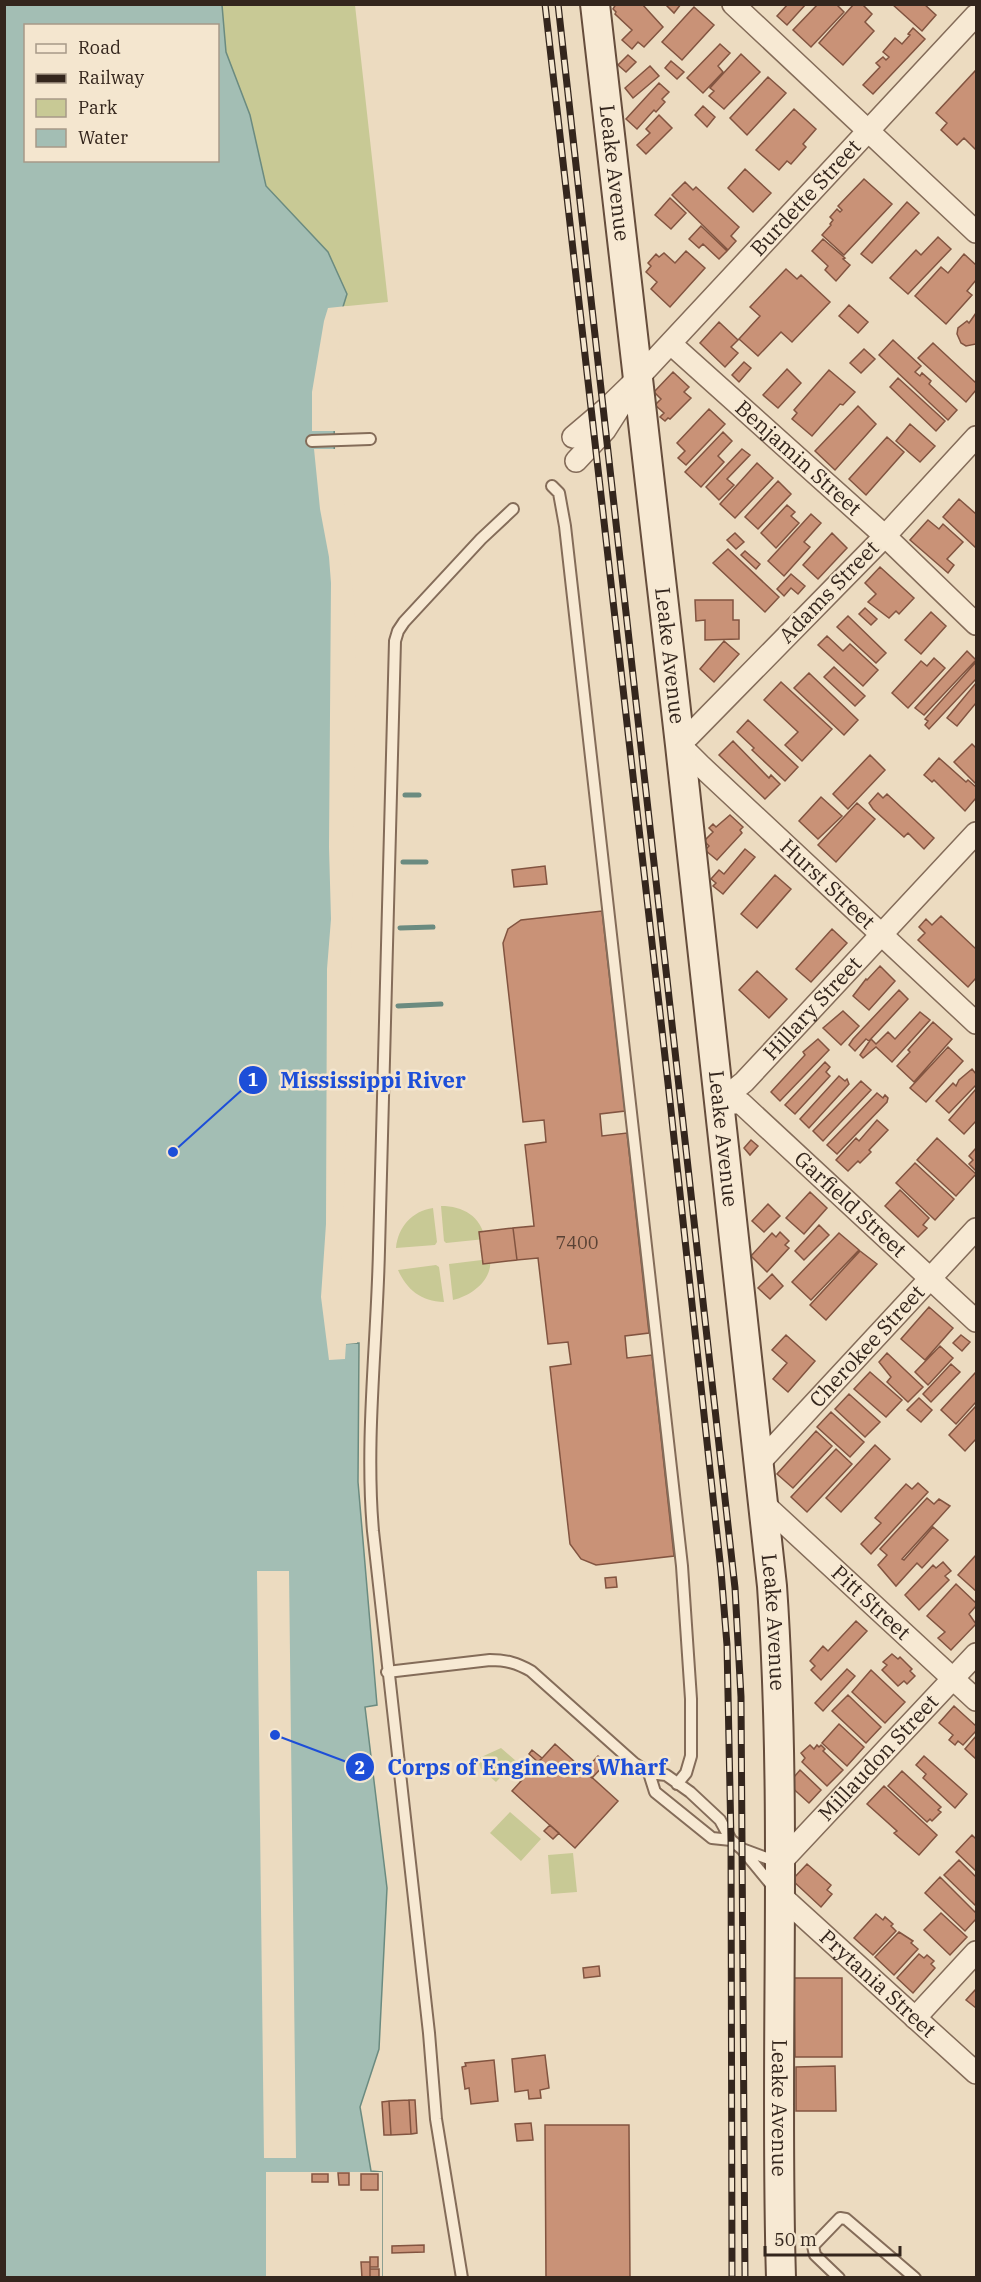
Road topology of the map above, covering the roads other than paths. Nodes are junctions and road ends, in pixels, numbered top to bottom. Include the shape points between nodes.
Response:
1 (595, 4) edge
2 (733, 4) edge
3 (976, 15) edge
4 (868, 131) junction
5 (976, 232) edge
6 (671, 344) junction
7 (637, 379) junction
8 (573, 437) dead end
9 (976, 437) edge
10 (370, 439) dead end
11 (312, 441) dead end
12 (576, 461) dead end
13 (552, 486) dead end
14 (513, 509) dead end
15 (885, 536) junction
16 (976, 624) edge
17 (680, 745) junction
18 (976, 832) edge
19 (881, 935) junction
20 (976, 1023) edge
21 (718, 1103) junction
22 (976, 1230) edge
23 (931, 1279) junction
24 (976, 1321) edge
25 (759, 1463) junction
26 (765, 1505) junction
27 (976, 1654) edge
28 (387, 1672) junction
29 (953, 1678) junction
30 (976, 1700) edge
31 (649, 1773) junction
32 (678, 1784) junction
33 (731, 1840) junction
34 (742, 1849) junction
35 (780, 1863) junction
36 (780, 1895) junction
37 (976, 1952) edge
38 (915, 2018) junction
39 (976, 2073) edge
40 (462, 2277) edge
41 (781, 2277) edge
42 (840, 2277) edge
43 (915, 2277) edge

1 - 7 street, Leake Avenue
2 - 4 street
3 - 4 street, Burdette Street
4 - 5 street
4 - 6 street, Burdette Street
6 - 7 street, Burdette Street
6 - 15 street, Benjamin Street
7 - 8 street
7 - 12 street via 605,430
7 - 17 street, Leake Avenue
9 - 15 street, Adams Street
10 - 11 lane
13 - 32 lane via 559,493 565,526 682,1566 691,1756
14 - 28 lane via 404,622 395,641 371,1486
15 - 16 street, Benjamin Street
15 - 17 street, Adams Street
17 - 19 street, Hurst Street
17 - 21 street, Leake Avenue
18 - 19 street, Hillary Street
19 - 20 street, Hurst Street
19 - 21 street, Hillary Street via 744,1082
21 - 23 street, Garfield Street via 741,1103
21 - 25 street, Leake Avenue
22 - 23 street, Cherokee Street
23 - 24 street, Garfield Street
23 - 25 street, Cherokee Street
25 - 26 street, Leake Avenue
26 - 29 street, Pitt Street
26 - 35 street, Leake Avenue via 777,1658
27 - 29 street, Millaudon Street
28 - 31 lane via 490,1660 520,1665
28 - 40 lane via 436,2119
29 - 30 street, Pitt Street
29 - 35 street, Millaudon Street
31 - 32 lane via 666,1775
31 - 33 lane via 656,1792 712,1838
32 - 33 lane via 720,1820
33 - 34 lane
34 - 35 lane
34 - 36 lane
35 - 36 street, Leake Avenue
36 - 38 street, Prytania Street
36 - 41 street, Leake Avenue
37 - 38 street
38 - 39 street, Prytania Street
42 - 43 lane via 814,2255 813,2246 840,2218

